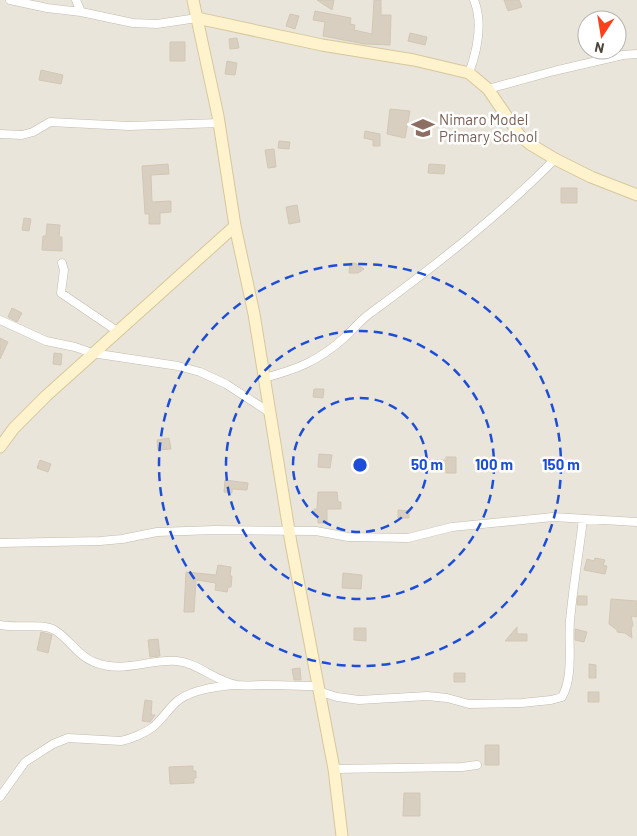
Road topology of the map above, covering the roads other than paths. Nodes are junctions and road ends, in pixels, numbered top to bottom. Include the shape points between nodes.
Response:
1 (10, 0) edge
2 (76, 0) edge
3 (193, 0) edge
4 (474, 0) edge
5 (81, 12) junction
6 (197, 18) junction
7 (637, 54) edge
8 (469, 73) junction
9 (488, 89) junction
10 (220, 123) junction
11 (0, 134) edge
12 (555, 160) junction
13 (637, 195) edge
14 (235, 226) junction
15 (62, 263) dead end
16 (0, 320) edge
17 (117, 331) junction
18 (92, 353) junction
19 (264, 378) junction
20 (269, 412) junction
21 (0, 446) edge
22 (583, 519) junction
23 (637, 522) edge
24 (290, 531) junction
25 (0, 543) edge
26 (0, 625) edge
27 (238, 685) junction
28 (317, 688) junction
29 (476, 765) dead end
30 (334, 769) junction
31 (0, 797) edge
32 (342, 836) edge

1 - 5 street
2 - 5 street
3 - 6 street
4 - 8 street via 478,30 475,58
5 - 6 street via 134,23 157,24
6 - 8 street
6 - 10 street
7 - 9 street
8 - 9 street
9 - 12 street via 520,136
10 - 11 street via 129,126 50,122 22,135
10 - 14 street
12 - 13 street
12 - 19 street via 487,223 362,319 330,350 294,370
14 - 17 street
14 - 19 street
15 - 17 street via 61,293
16 - 18 street via 46,340
17 - 18 street
18 - 20 street via 200,372 226,384
18 - 21 street via 14,428
19 - 20 street
20 - 24 street
22 - 23 street
22 - 24 street via 553,517 452,527 408,538 348,537
22 - 28 street via 570,620 568,674 562,697 532,702 469,704 427,696 359,700 337,697
24 - 25 street via 157,532 100,541
24 - 28 street
26 - 27 street via 46,626 56,630 78,653 94,662 117,668 178,661
27 - 28 street
27 - 31 street via 217,686 182,698 152,728 129,740 68,738 53,744 25,762
28 - 30 street
29 - 30 street
30 - 32 street

